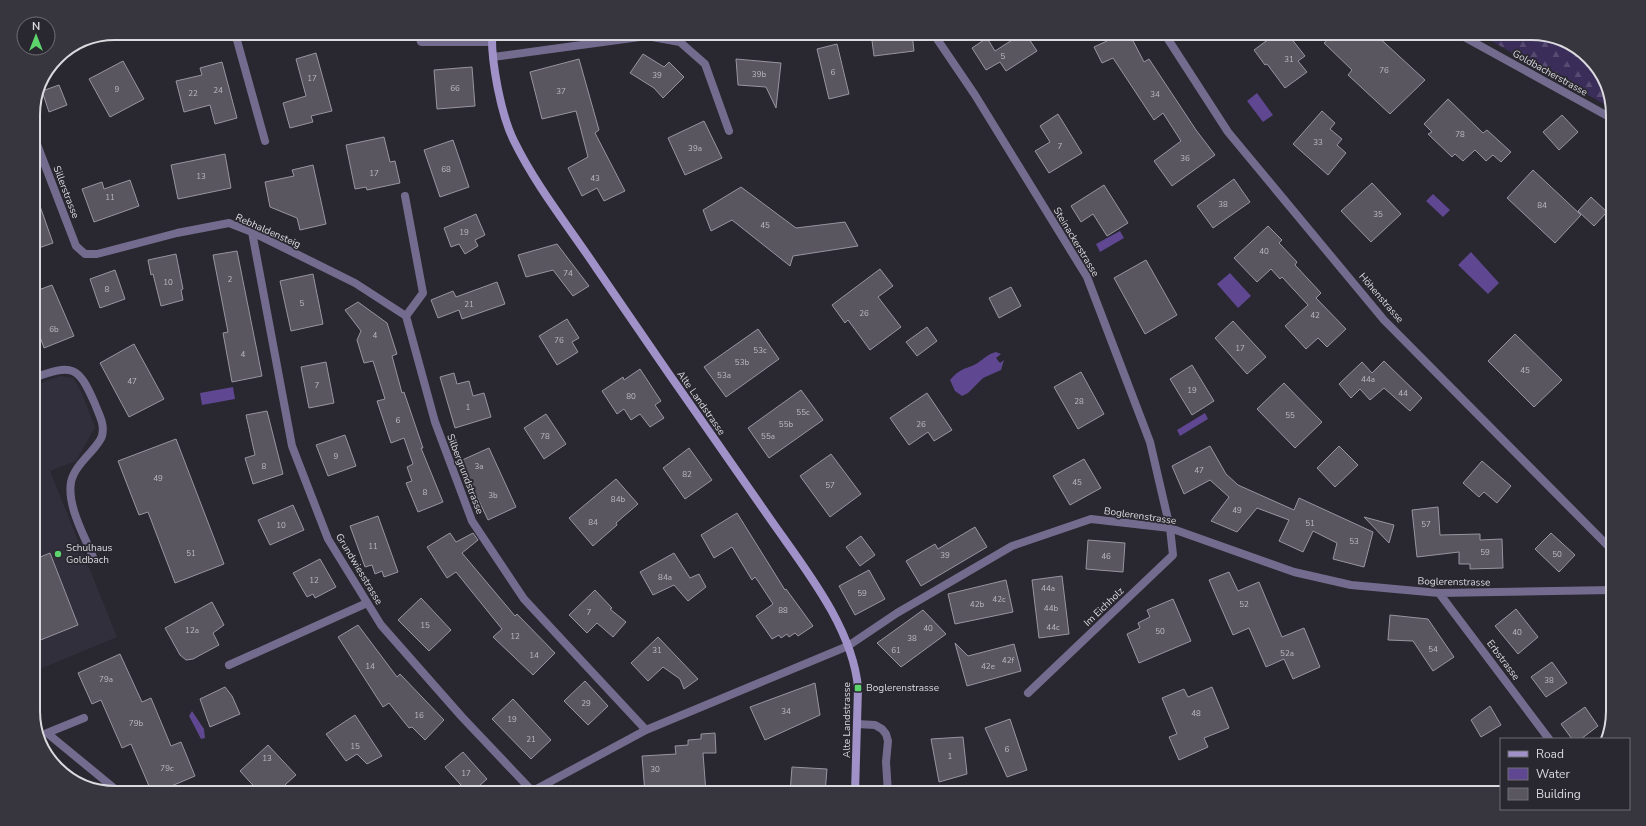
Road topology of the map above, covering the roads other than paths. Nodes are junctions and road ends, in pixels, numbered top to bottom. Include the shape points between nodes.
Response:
1 (238, 40) edge
2 (420, 40) edge
3 (618, 40) edge
4 (669, 40) edge
5 (937, 40) edge
6 (1169, 40) edge
7 (1470, 40) edge
8 (492, 42) joint
9 (493, 57) junction
10 (1606, 115) edge
11 (729, 131) dead end
12 (265, 141) dead end
13 (40, 152) edge
14 (405, 196) dead end
15 (252, 232) junction
16 (85, 254) joint
17 (406, 316) junction
18 (40, 376) edge
19 (1170, 528) junction
20 (1606, 544) edge
21 (93, 557) dead end
22 (1606, 590) edge
23 (1440, 593) junction
24 (367, 603) junction
25 (848, 646) junction
26 (229, 665) dead end
27 (1028, 693) dead end
28 (84, 718) dead end
29 (857, 724) junction
30 (646, 730) junction
31 (44, 734) edge
32 (1548, 738) edge
33 (110, 786) edge
34 (526, 786) edge
35 (543, 786) edge
36 (855, 786) edge
37 (888, 786) edge

1 - 12 street
2 - 8 street
3 - 9 street
4 - 11 street via 680,42 706,64
5 - 19 street, Steinackerstrasse via 975,95 1087,277 1150,442
6 - 20 street, Höhenstrasse via 1228,132 1384,320
7 - 10 street, Goldbacherstrasse
8 - 9 main road, Alte Landstrasse
9 - 25 main road, Alte Landstrasse via 500,97 513,140 537,180 822,593
13 - 16 street, Sillerstrasse via 76,246
14 - 17 street via 422,293
15 - 16 street, Rebhaldensteig via 229,223 177,233 97,254
15 - 17 street, Rebhaldensteig via 355,283
15 - 24 street, Grundwiesstrasse via 292,446 328,539
17 - 30 street, Silbergrundstrasse via 435,422 472,521 524,599
18 - 21 street via 56,370 79,373 103,424 101,438 80,464 72,481 70,500
19 - 23 street, Boglerenstrasse via 1294,572 1351,585
19 - 25 street, Boglerenstrasse via 1091,519 1012,546 897,613
19 - 27 street, Im Eichholz via 1173,555
22 - 23 street, Boglerenstrasse
23 - 32 street, Erbstrasse
24 - 26 street
24 - 34 street, Grundwiesstrasse via 381,625 462,718
25 - 29 main road, Alte Landstrasse via 857,679
25 - 30 street, Boglerenstrasse
28 - 31 street
29 - 36 main road, Alte Landstrasse
29 - 37 street via 875,726 886,734
30 - 35 street, Boglerenstrasse
31 - 33 street

